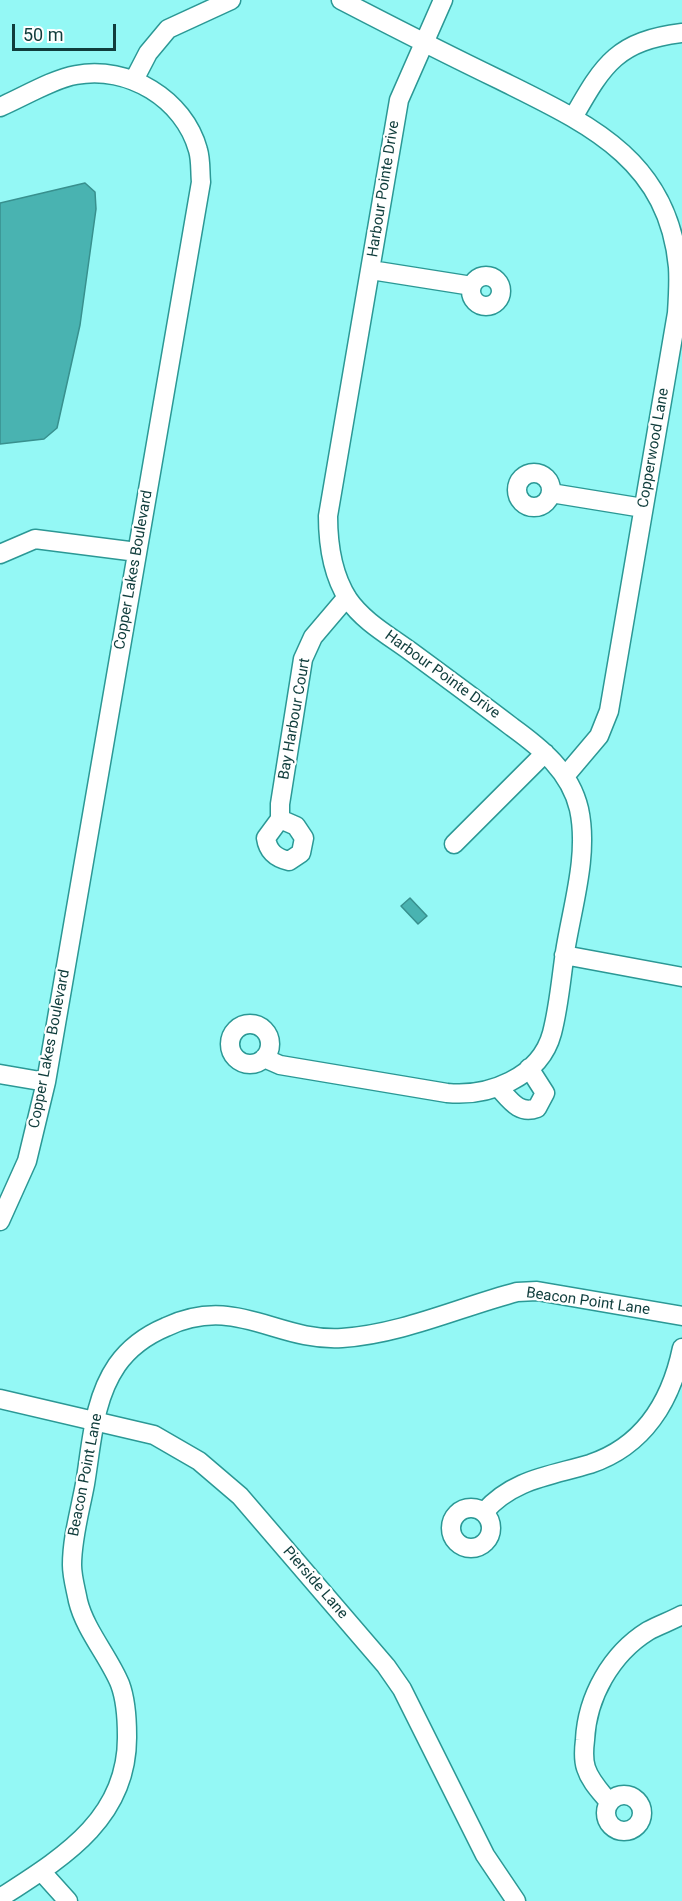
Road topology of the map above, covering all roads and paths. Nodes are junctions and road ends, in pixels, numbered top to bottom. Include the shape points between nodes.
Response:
1 (231, 0) edge
2 (341, 0) edge
3 (443, 0) edge
4 (682, 33) edge
5 (425, 43) junction
6 (134, 80) junction
7 (0, 107) edge
8 (574, 116) junction
9 (676, 227) edge
10 (371, 270) junction
11 (472, 286) dead end
12 (551, 493) dead end
13 (643, 508) junction
14 (137, 552) junction
15 (0, 554) edge
16 (347, 597) junction
17 (545, 753) junction
18 (566, 776) junction
19 (280, 819) dead end
20 (454, 844) dead end
21 (564, 955) junction
22 (682, 977) edge
23 (264, 1058) dead end
24 (529, 1068) junction
25 (0, 1074) edge
26 (46, 1082) junction
27 (498, 1087) junction
28 (0, 1221) edge
29 (682, 1316) edge
30 (682, 1348) edge
31 (0, 1399) edge
32 (94, 1420) junction
33 (484, 1512) dead end
34 (682, 1615) edge
35 (609, 1802) dead end
36 (41, 1871) junction
37 (0, 1898) edge
38 (68, 1901) edge
39 (516, 1901) edge

1 - 6 street via 168,29 148,53
2 - 5 street, Copperwood Lane
3 - 5 street, Harbour Pointe Drive
4 - 8 street via 661,36 620,52 593,82
5 - 8 street, Copperwood Lane
5 - 10 street, Harbour Pointe Drive via 399,100
6 - 7 street, Copper Lakes Boulevard via 104,72 74,75
6 - 14 street, Copper Lakes Boulevard via 173,106 188,127 198,151 201,182
8 - 9 street, Copperwood Lane via 617,147 638,168
9 - 13 street, Copperwood Lane via 677,313
10 - 11 street
10 - 16 street, Harbour Pointe Drive via 328,516 331,557
12 - 13 street
13 - 18 street, Copperwood Lane via 609,711 599,736
14 - 15 street via 35,539
14 - 26 street, Copper Lakes Boulevard
16 - 17 street, Harbour Pointe Drive via 360,615
16 - 19 street, Bay Harbour Court via 313,637 303,659
17 - 18 street, Harbour Pointe Drive
17 - 20 street
18 - 21 street, Harbour Pointe Drive via 579,808 581,852
21 - 22 street
21 - 24 street, Harbour Pointe Drive via 552,1035
23 - 27 street, Harbour Pointe Drive via 280,1065 466,1095
24 - 27 street, Harbour Pointe Drive
24 - 27 street via 545,1093 537,1108 518,1108
25 - 26 street
26 - 28 street, Copper Lakes Boulevard via 27,1161
29 - 32 street, Beacon Point Lane via 537,1291 517,1292 412,1324 340,1338 299,1333 229,1314 194,1317 165,1327 130,1351 111,1376
30 - 33 street via 668,1396 653,1420 626,1445 591,1463 526,1481 496,1499
31 - 32 street, Pierside Lane
32 - 36 street, Beacon Point Lane via 72,1570 79,1604 121,1686 127,1747 116,1792 96,1826
32 - 39 street, Pierside Lane via 154,1435 183,1449 240,1496 397,1681 485,1855
34 - 35 street via 648,1631 626,1650 607,1672 589,1708 585,1766
36 - 37 street, Beacon Point Lane
36 - 38 street

